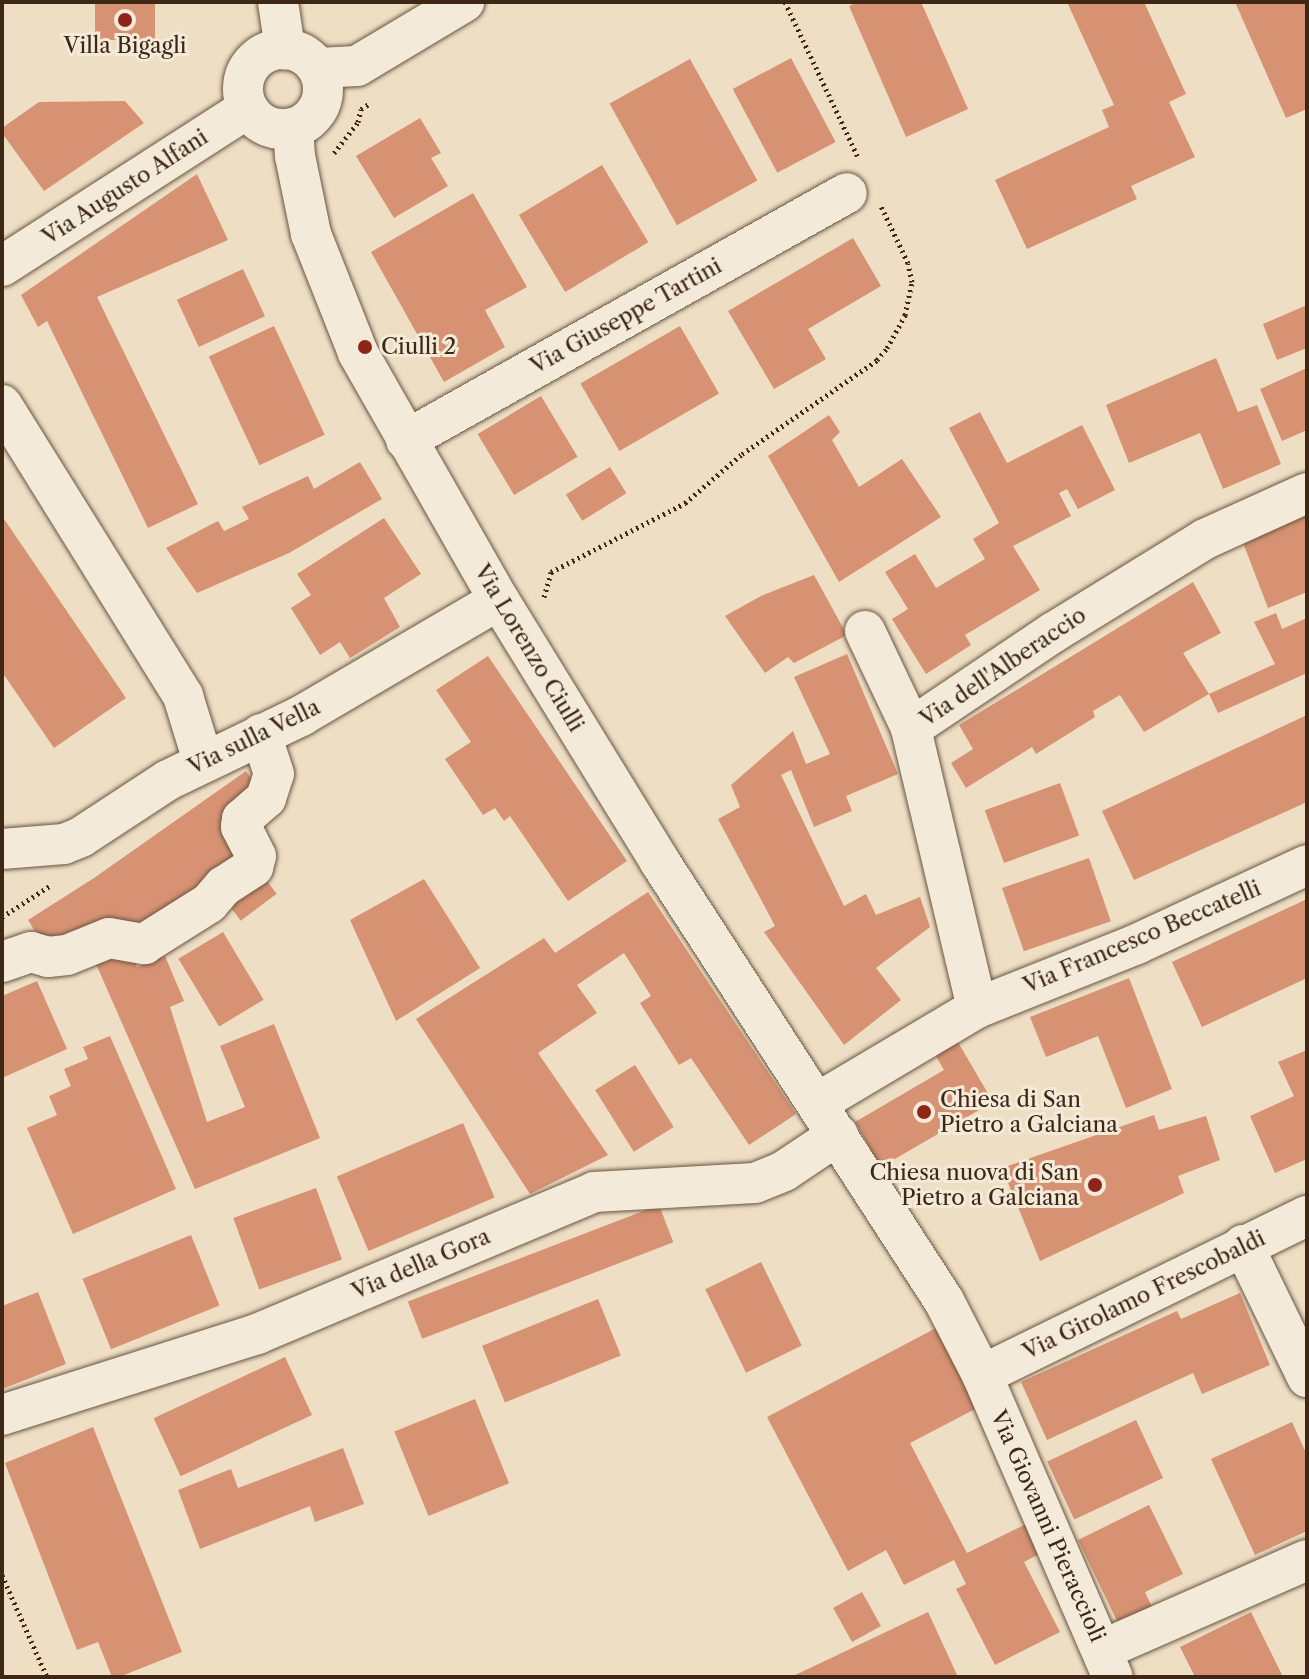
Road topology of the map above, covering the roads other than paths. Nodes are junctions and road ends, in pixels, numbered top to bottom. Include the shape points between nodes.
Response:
1 (278, 2) edge
2 (464, 2) edge
3 (302, 59) junction
4 (248, 108) junction
5 (293, 128) junction
6 (862, 185) road end
7 (2, 266) edge
8 (2, 405) edge
9 (406, 440) junction
10 (1307, 493) edge
11 (499, 600) junction
12 (865, 631) dead end
13 (911, 728) junction
14 (261, 734) junction
15 (203, 761) junction
16 (2, 849) edge
17 (1307, 865) edge
18 (2, 962) edge
19 (977, 1008) junction
20 (828, 1119) junction
21 (1307, 1216) edge
22 (1243, 1245) junction
23 (982, 1375) junction
24 (1307, 1377) edge
25 (2, 1415) edge
26 (1307, 1560) edge
27 (1108, 1664) edge

1 - 3 street
2 - 3 street via 357,66
3 - 4 street via 273,50 253,63 244,85
3 - 5 street via 322,80 320,105 314,116
4 - 5 street via 267,126
4 - 7 street, Via Augusto Alfani
5 - 9 street, Via Lorenzo Ciulli via 311,234 358,353
6 - 9 street, Via Giuseppe Tartini
8 - 15 street via 183,696
9 - 11 street, Via Lorenzo Ciulli
10 - 13 street, Via dell'Alberaccio via 1205,539
11 - 14 street, Via sulla Vella
11 - 20 street, Via Lorenzo Ciulli via 660,862
12 - 13 street
13 - 19 street, Via dell'Alberaccio
14 - 15 street, Via sulla Vella
14 - 18 street via 274,774 266,798 242,819 256,856 253,867 209,903 144,944 109,938 67,955 31,952
15 - 16 street, Via sulla Vella via 81,837 64,844
17 - 19 street, Via Francesco Beccatelli via 1137,944
19 - 20 street, Via Francesco Beccatelli
20 - 23 street, Via Lorenzo Ciulli via 924,1266
20 - 25 street, Via della Gora via 784,1171 755,1183 594,1192 257,1334
21 - 22 street, Via Girolamo Frescobaldi
22 - 23 street, Via Girolamo Frescobaldi
22 - 24 street
23 - 27 street, Via Giovanni Pieraccioli
26 - 27 street

